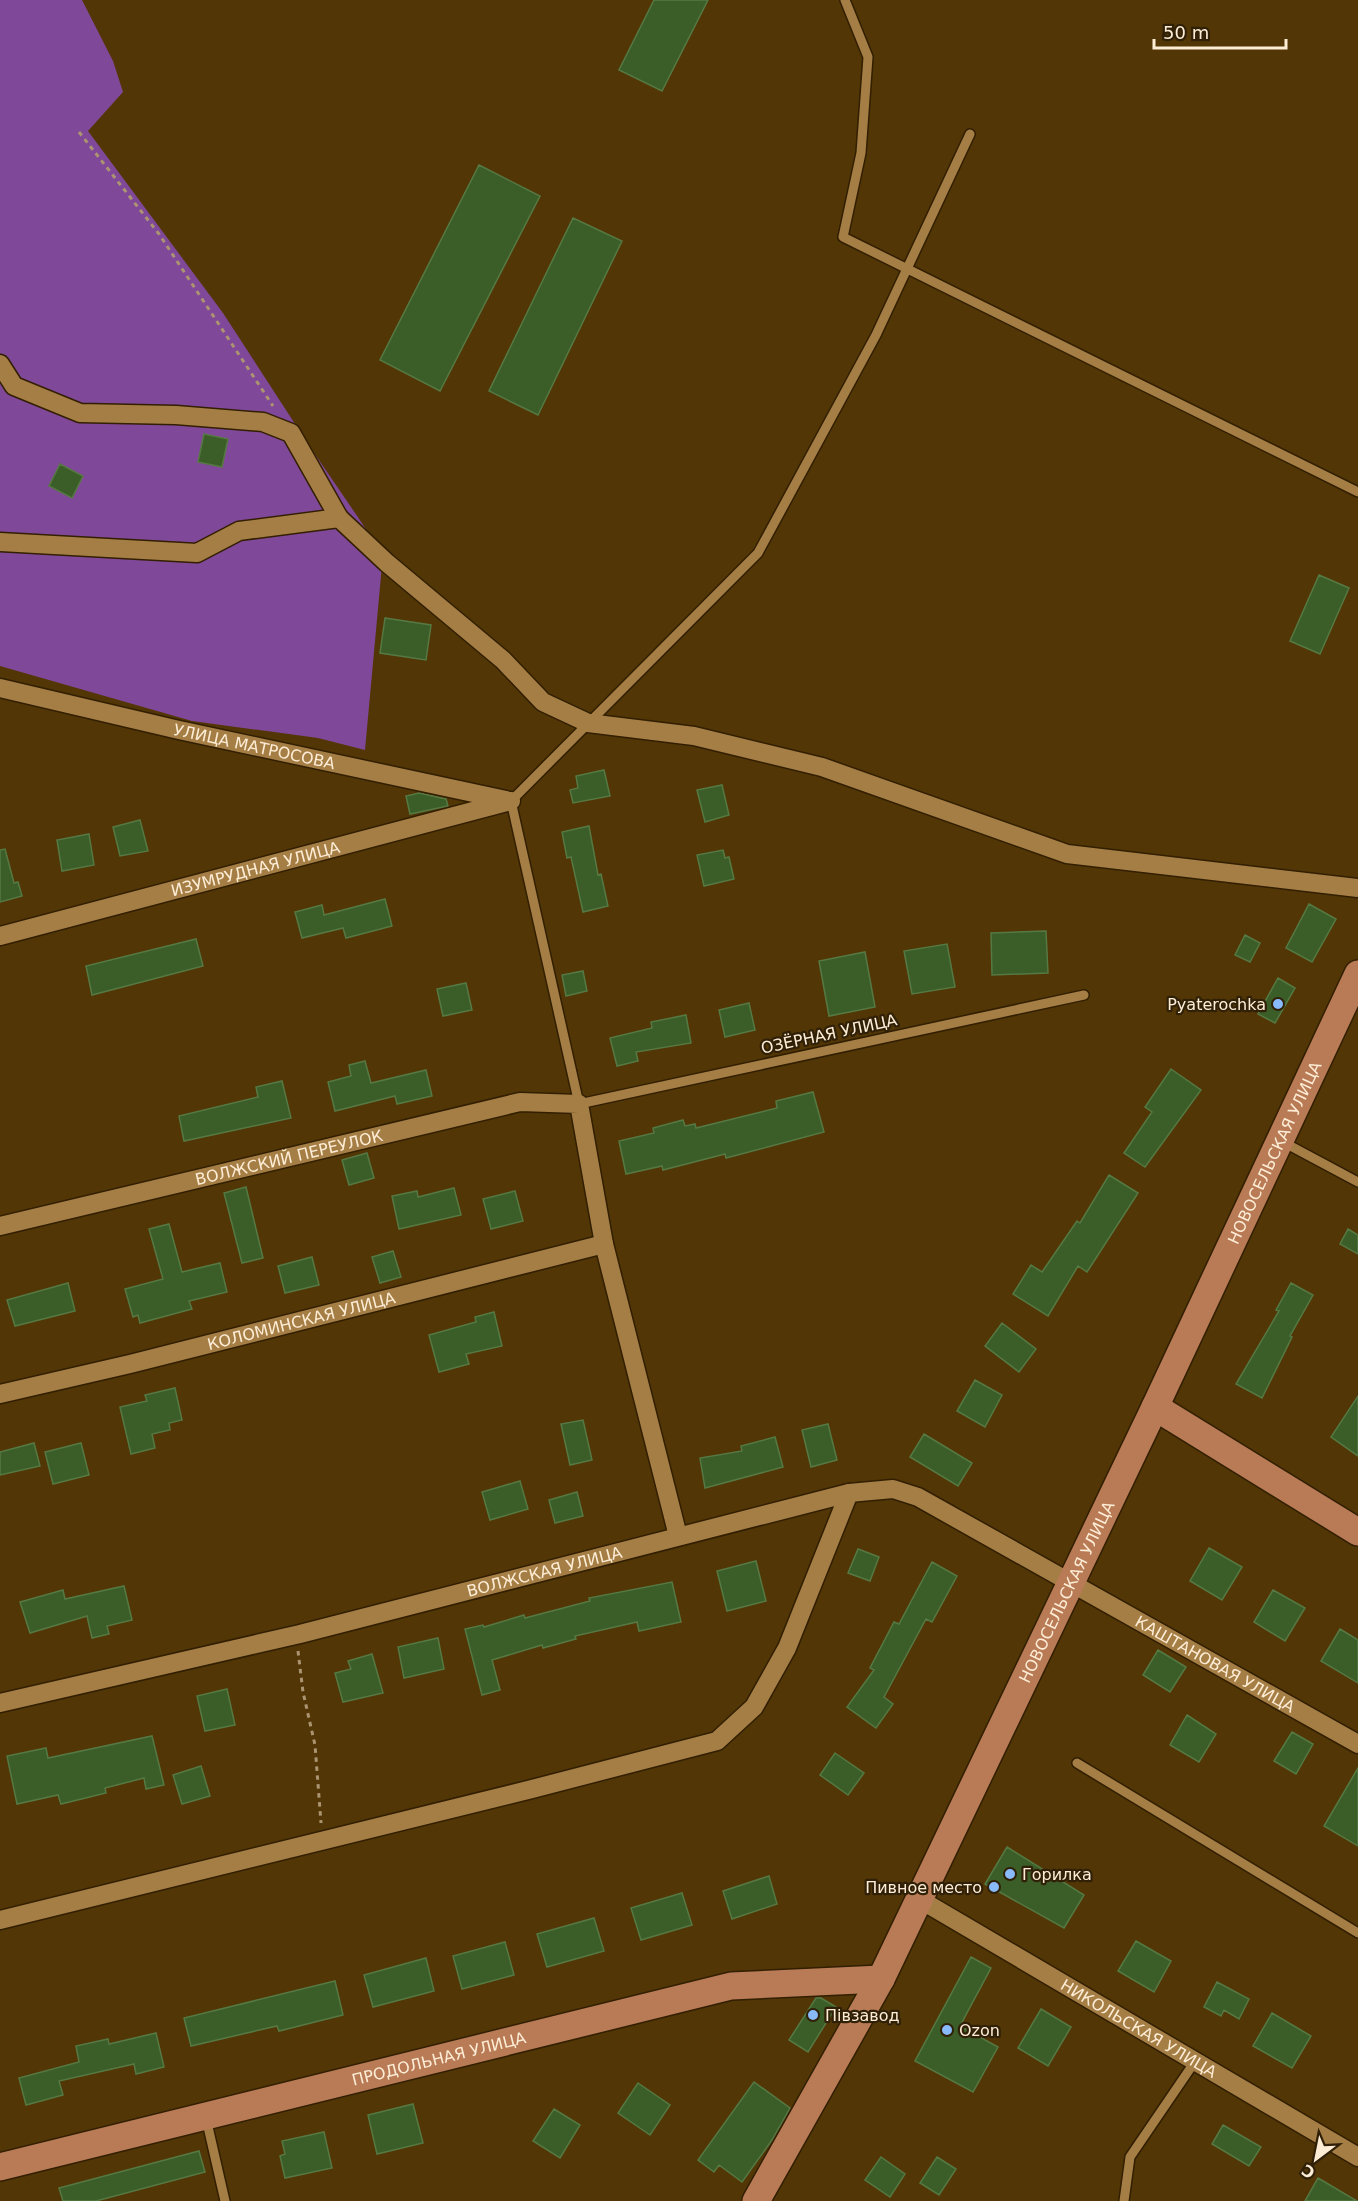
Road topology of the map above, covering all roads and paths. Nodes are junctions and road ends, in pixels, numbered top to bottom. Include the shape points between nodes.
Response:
1 (845, 0) edge
2 (79, 132) dead end
3 (970, 134) dead end
4 (907, 268) junction
5 (0, 364) edge
6 (291, 432) junction
7 (1358, 492) edge
8 (339, 518) junction
9 (0, 542) edge
10 (0, 688) edge
11 (588, 723) junction
12 (511, 801) junction
13 (1358, 888) edge
14 (0, 936) edge
15 (1358, 974) edge
16 (1084, 994) dead end
17 (579, 1104) junction
18 (1279, 1140) junction
19 (1358, 1182) edge
20 (0, 1226) edge
21 (604, 1244) junction
22 (0, 1394) edge
23 (1155, 1407) junction
24 (849, 1494) junction
25 (1358, 1532) edge
26 (678, 1536) junction
27 (1071, 1581) junction
28 (300, 1635) junction
29 (0, 1703) edge
30 (1358, 1744) edge
31 (1077, 1763) dead end
32 (324, 1840) junction
33 (919, 1899) junction
34 (0, 1920) edge
35 (1358, 1933) edge
36 (881, 1978) junction
37 (1196, 2060) junction
38 (205, 2116) junction
39 (1358, 2157) edge
40 (0, 2167) edge
41 (225, 2201) edge
42 (756, 2201) edge
43 (1124, 2201) edge

1 - 4 lane via 868,57 861,153 843,237
2 - 6 path via 159,234
3 - 4 lane
4 - 7 lane
4 - 11 lane via 876,335 758,553
5 - 6 street via 14,386 80,414 176,415 263,422
6 - 8 street
8 - 9 street via 239,531 197,553
8 - 11 street via 503,660 543,702
10 - 12 street, УЛИЦА МАТРОСОВА
11 - 12 lane
11 - 13 street via 693,736 822,767 1067,854
12 - 14 street, ИЗУМРУДНАЯ УЛИЦА
12 - 17 lane
15 - 18 street, НОВОСЕЛЬСКАЯ УЛИЦА
16 - 17 lane, ОЗЁРНАЯ УЛИЦА
17 - 20 street, ВОЛЖСКИЙ ПЕРЕУЛОК via 520,1102
17 - 21 street
18 - 19 lane
18 - 23 street, НОВОСЕЛЬСКАЯ УЛИЦА
21 - 22 street, КОЛОМИНСКАЯ УЛИЦА via 142,1362
21 - 26 street
23 - 25 street
23 - 27 street, НОВОСЕЛЬСКАЯ УЛИЦА
24 - 26 street, ВОЛЖСКАЯ УЛИЦА
24 - 27 street, ВОЛЖСКАЯ УЛИЦА via 893,1489 918,1497
24 - 32 street via 787,1648 754,1707 717,1741
26 - 28 street, ВОЛЖСКАЯ УЛИЦА
27 - 30 street, КАШТАНОВАЯ УЛИЦА
27 - 33 street, НОВОСЕЛЬСКАЯ УЛИЦА
28 - 29 street, ВОЛЖСКАЯ УЛИЦА
28 - 32 path via 303,1692 315,1744
31 - 35 lane
32 - 34 street
33 - 36 street, НОВОСЕЛЬСКАЯ УЛИЦА
33 - 37 street, НИКОЛЬСКАЯ УЛИЦА
36 - 38 street, ПРОДОЛЬНАЯ УЛИЦА via 731,1986
36 - 42 street, НОВОСЕЛЬСКАЯ УЛИЦА
37 - 39 street, НИКОЛЬСКАЯ УЛИЦА
37 - 43 lane via 1130,2157
38 - 40 street, ПРОДОЛЬНАЯ УЛИЦА
38 - 41 lane

